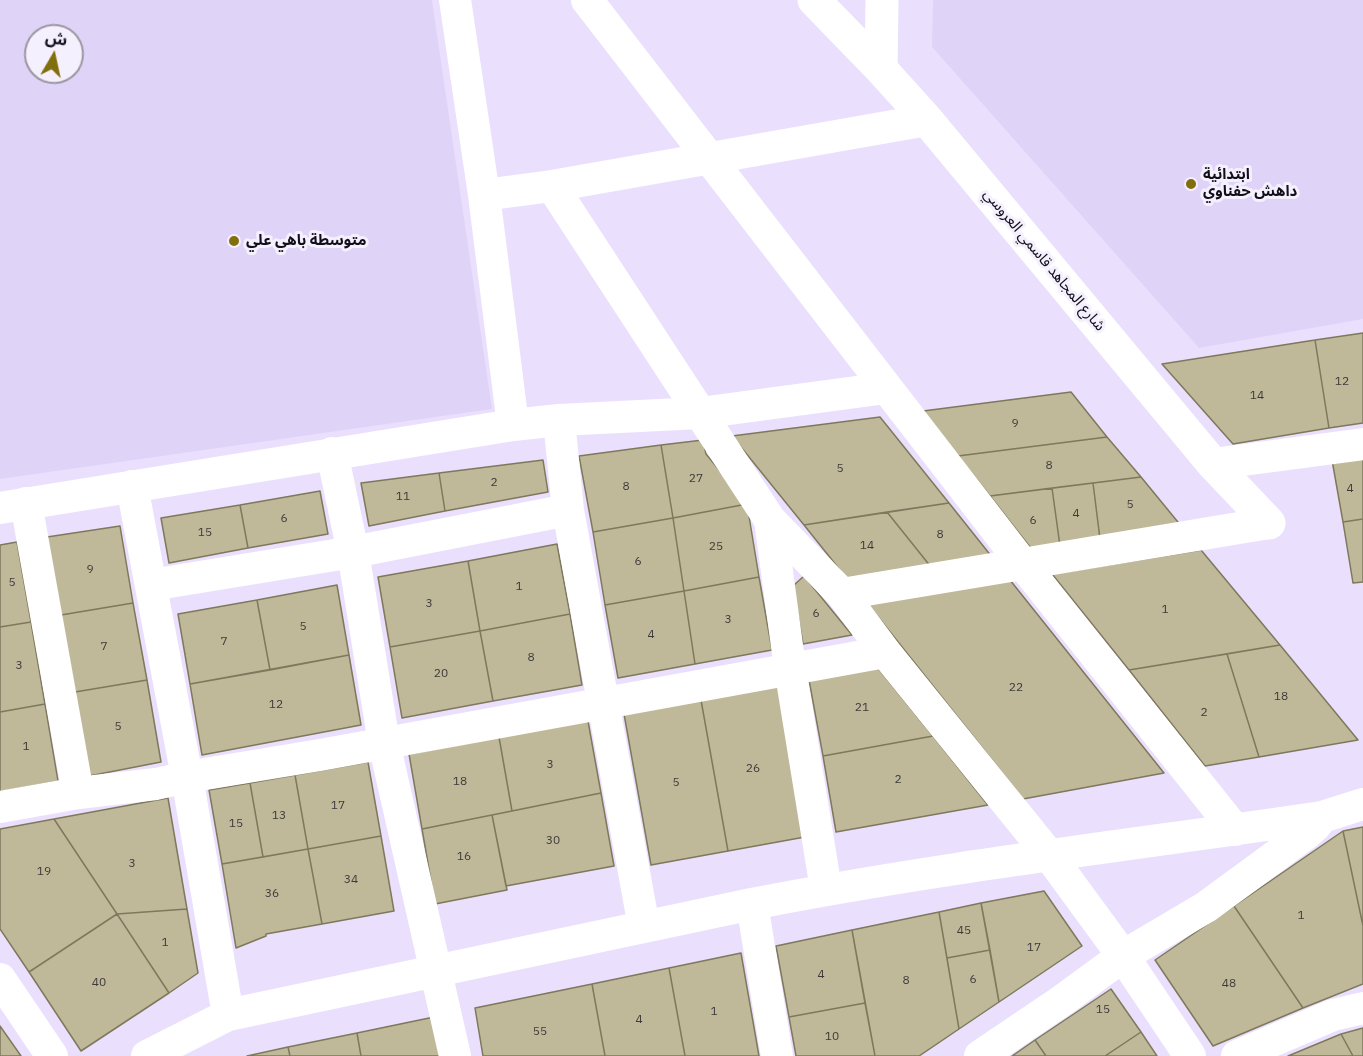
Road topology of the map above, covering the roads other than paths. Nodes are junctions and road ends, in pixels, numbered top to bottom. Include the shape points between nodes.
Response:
1 (455, 0) edge
2 (586, 0) edge
3 (814, 0) edge
4 (882, 0) edge
5 (882, 69) junction
6 (927, 120) junction
7 (707, 158) junction
8 (552, 186) junction
9 (484, 195) junction
10 (886, 388) junction
11 (700, 413) junction
12 (559, 420) junction
13 (513, 425) junction
14 (1363, 444) edge
15 (332, 453) junction
16 (1213, 464) junction
17 (132, 486) junction
18 (13, 505) edge
19 (568, 510) junction
20 (770, 520) junction
21 (1269, 523) joint
22 (352, 552) junction
23 (1023, 564) junction
24 (151, 585) junction
25 (842, 594) junction
26 (885, 652) junction
27 (790, 668) junction
28 (604, 704) junction
29 (384, 743) junction
30 (187, 777) junction
31 (78, 793) junction
32 (1363, 804) edge
33 (0, 807) edge
34 (1322, 817) junction
35 (1235, 830) junction
36 (1049, 855) junction
37 (826, 889) junction
38 (752, 904) junction
39 (644, 927) junction
40 (1123, 956) junction
41 (436, 970) junction
42 (0, 979) edge
43 (1363, 1008) edge
44 (228, 1015) junction
45 (52, 1056) edge
46 (147, 1056) edge
47 (455, 1056) edge
48 (777, 1056) edge
49 (980, 1056) edge
50 (1191, 1056) edge
51 (1238, 1056) edge

1 - 9 street
2 - 7 street
3 - 5 street, شارع المجاهد قاسمي العروسي
4 - 5 street
5 - 6 street, شارع المجاهد قاسمي العروسي
6 - 7 street
6 - 16 street, شارع المجاهد قاسمي العروسي
7 - 8 street
7 - 10 street
8 - 9 street
8 - 11 street
9 - 13 street
10 - 11 street
10 - 23 street
11 - 12 street
11 - 20 street
12 - 13 street
12 - 19 street
13 - 15 street
14 - 16 street
15 - 17 street
15 - 22 street
16 - 21 street, شارع المجاهد قاسمي العروسي
17 - 18 street
17 - 24 street
18 - 31 street
19 - 22 street
19 - 28 street
20 - 25 street
20 - 27 street
21 - 23 street
22 - 24 street
22 - 29 street
23 - 25 street
23 - 35 street
24 - 30 street
25 - 26 street
26 - 27 street
26 - 36 street
27 - 28 street
27 - 37 street
28 - 29 street
28 - 39 street
29 - 30 street
29 - 41 street
30 - 31 street
30 - 44 street
31 - 33 street
32 - 34 street
34 - 35 street
34 - 40 street via 1307,833 1206,907
35 - 36 street
36 - 37 street
36 - 40 street
37 - 38 street
38 - 39 street
38 - 48 street
39 - 41 street
40 - 49 street
40 - 50 street
41 - 44 street
41 - 47 street
42 - 45 street
43 - 51 street via 1333,1015
44 - 46 street

